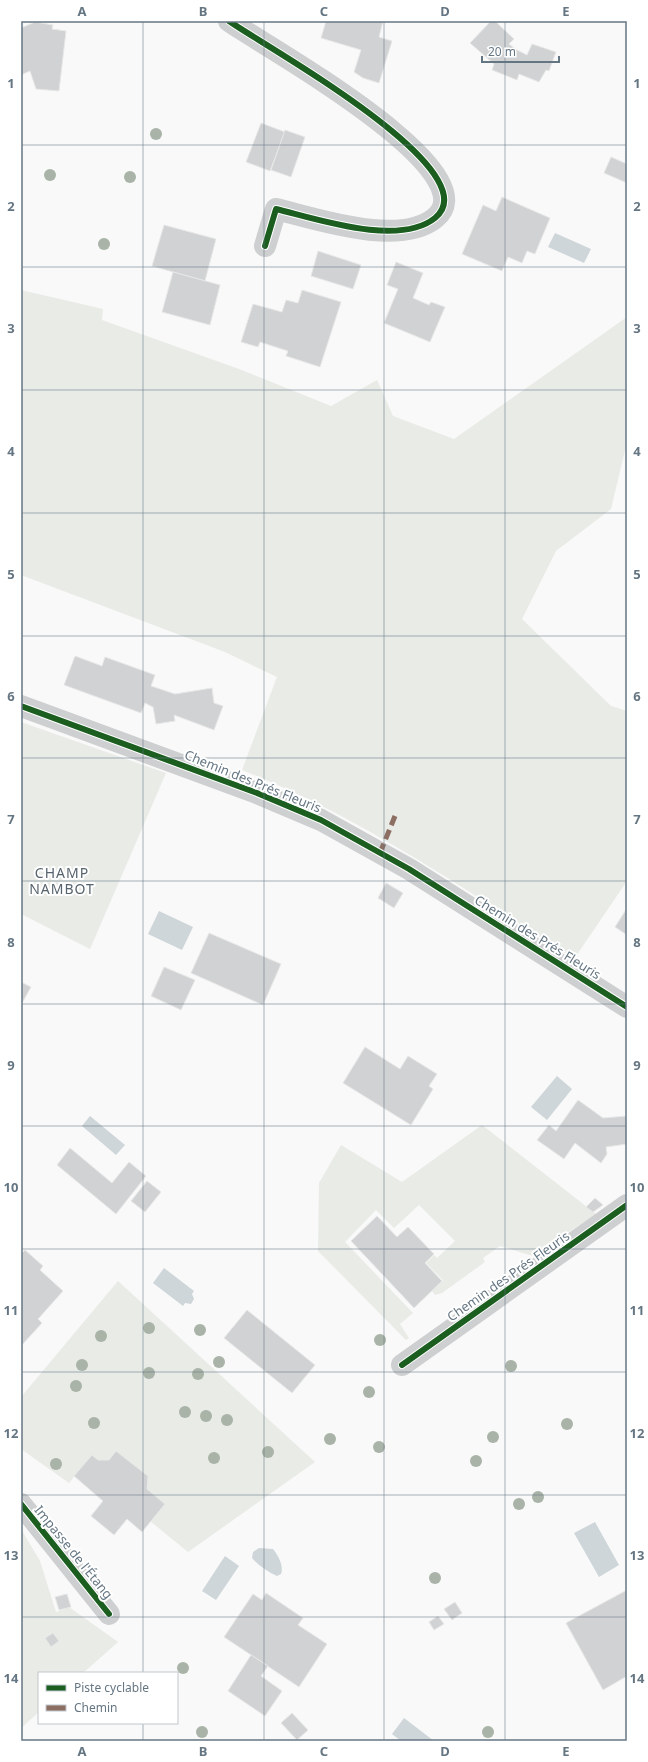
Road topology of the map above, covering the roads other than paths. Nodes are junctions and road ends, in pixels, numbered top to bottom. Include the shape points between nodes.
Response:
1 (229, 21) edge
2 (265, 246) dead end
3 (21, 706) edge
4 (627, 1006) edge
5 (627, 1205) edge
6 (402, 1365) dead end
7 (21, 1504) edge
8 (109, 1614) dead end

1 - 2 street via 380,121 422,160 439,180 445,202 440,213 428,223 391,231 353,228 276,209
3 - 4 street, Chemin des Prés Fleuris via 257,793 321,820 409,869
5 - 6 street, Chemin des Prés Fleuris
7 - 8 street, Impasse de l'Étang

